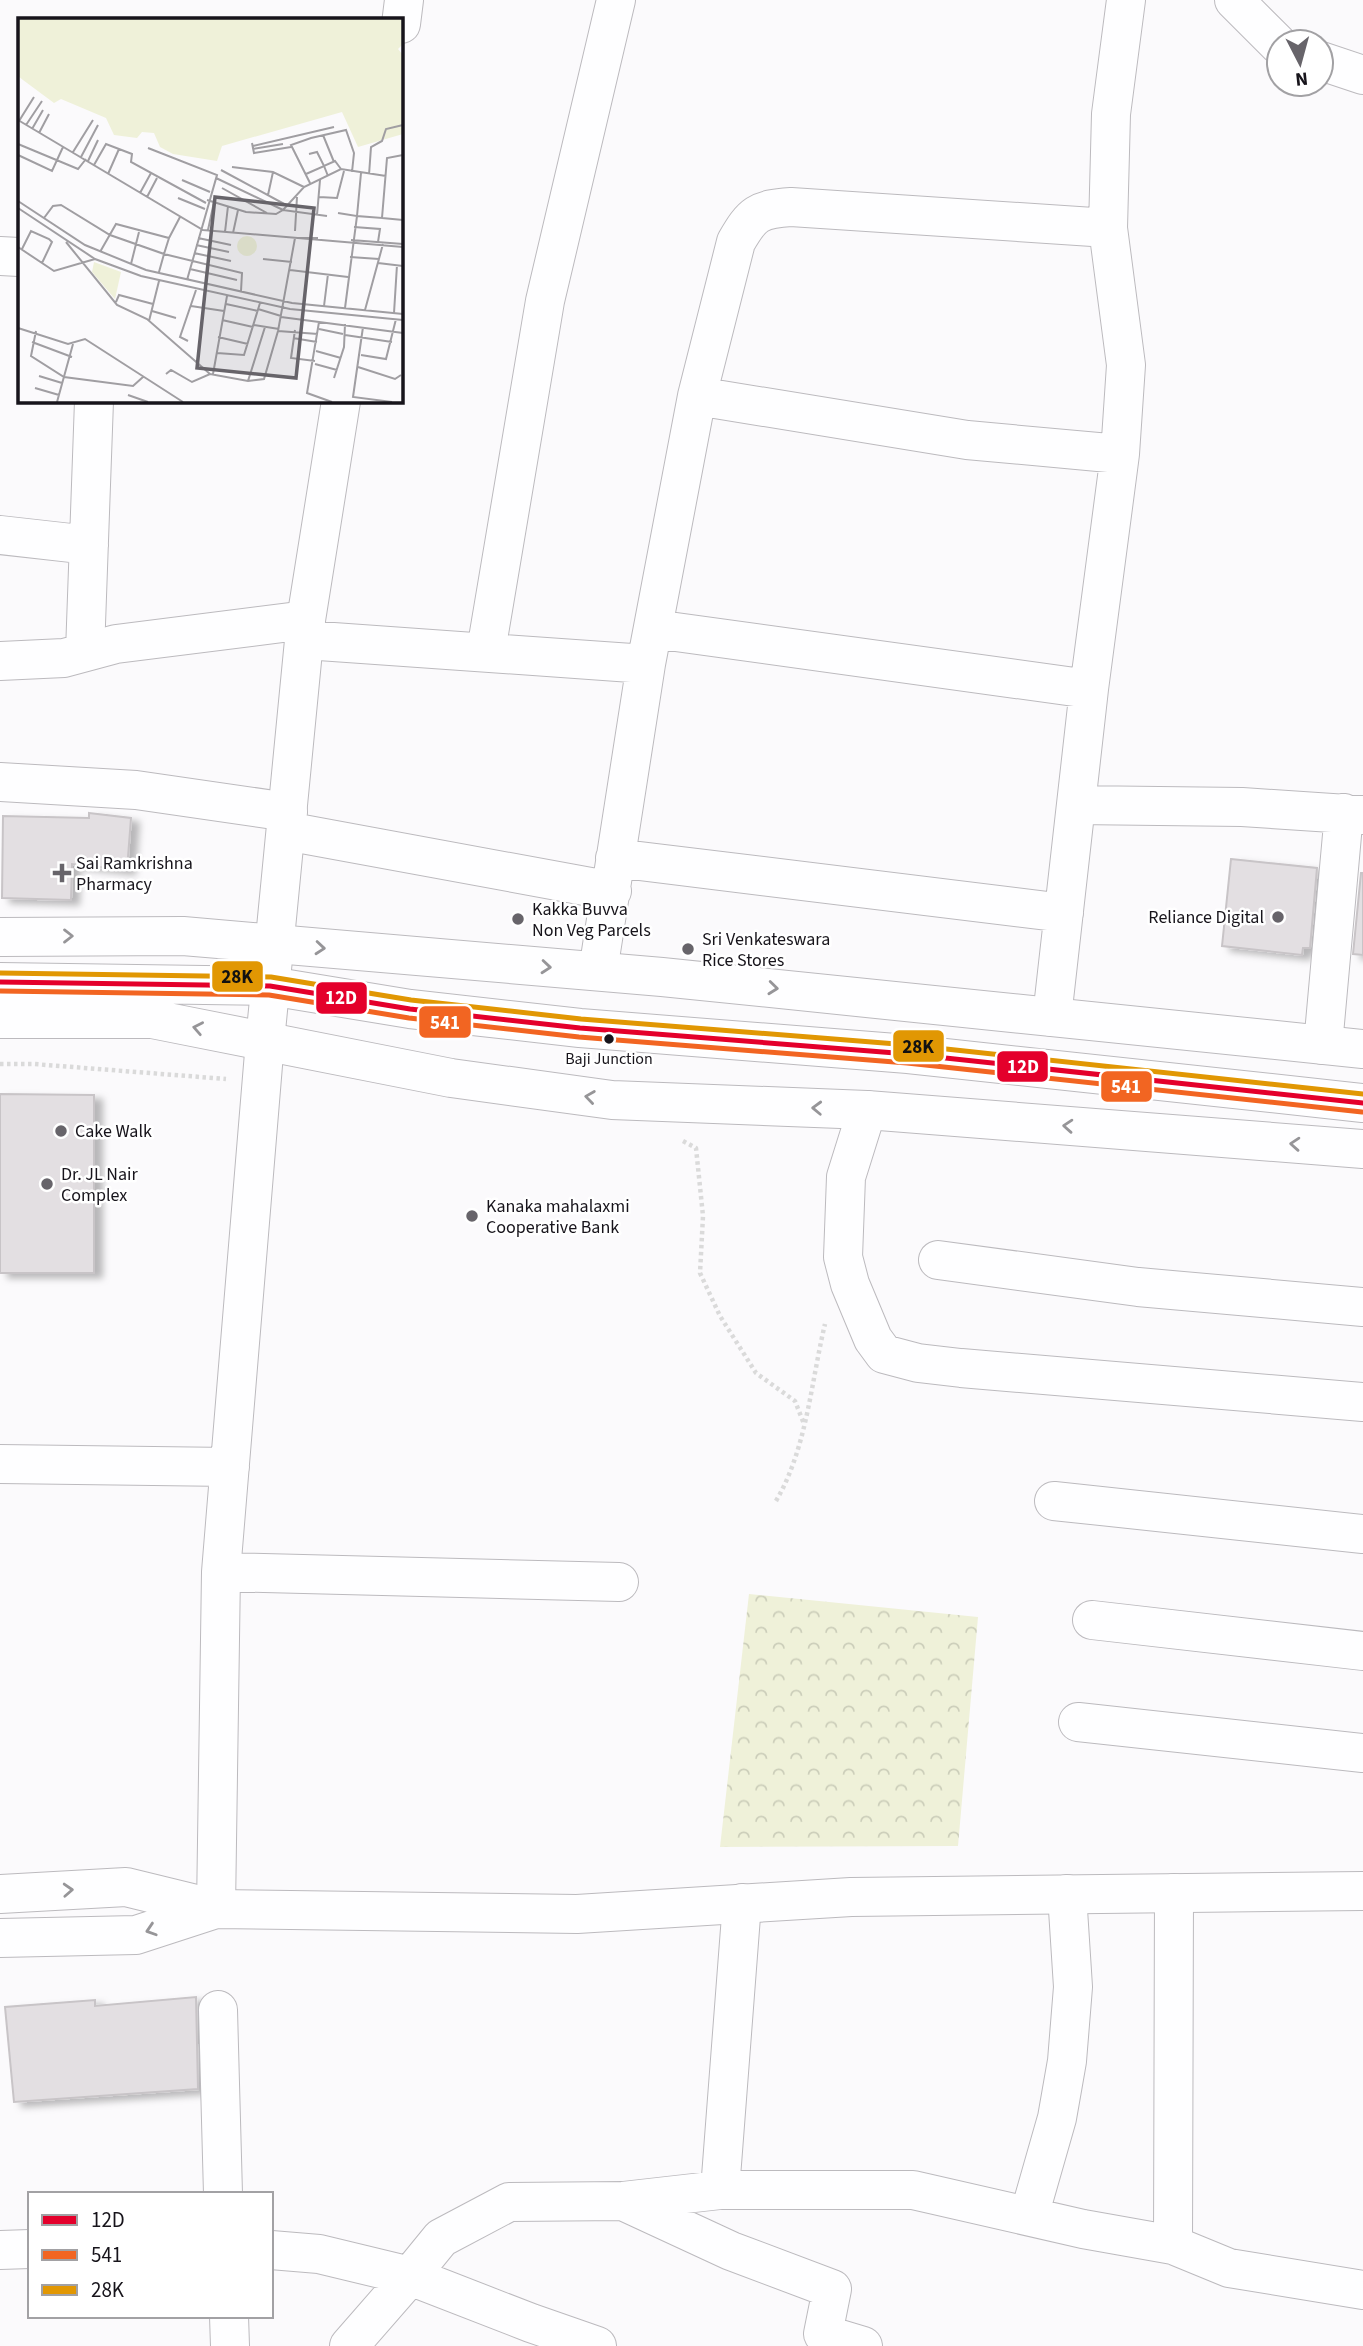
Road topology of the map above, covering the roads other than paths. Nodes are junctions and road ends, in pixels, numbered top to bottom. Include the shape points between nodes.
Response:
1 (404, 0) edge
2 (616, 0) edge
3 (1126, 0) edge
4 (1234, 0) edge
5 (402, 18) edge
6 (1265, 31) edge
7 (1335, 66) edge
8 (1363, 75) edge
9 (1108, 228) junction
10 (0, 256) edge
11 (18, 257) edge
12 (697, 396) junction
13 (94, 402) edge
14 (341, 402) edge
15 (1120, 454) junction
16 (0, 535) edge
17 (89, 545) junction
18 (305, 630) junction
19 (650, 647) junction
20 (486, 651) junction
21 (85, 652) junction
22 (0, 661) edge
23 (1089, 689) junction
24 (0, 782) edge
25 (1076, 805) junction
26 (1354, 814) edge
27 (287, 822) junction
28 (613, 875) junction
29 (1064, 914) junction
30 (0, 937) edge
31 (274, 944) junction
32 (598, 971) junction
33 (0, 982) edge
34 (270, 986) junction
35 (1052, 1017) junction
36 (0, 1019) edge
37 (265, 1041) junction
38 (1322, 1045) junction
39 (1363, 1049) edge
40 (1363, 1103) edge
41 (867, 1110) junction
42 (1363, 1149) edge
43 (938, 1260) dead end
44 (1363, 1307) edge
45 (1363, 1402) edge
46 (0, 1464) edge
47 (230, 1467) junction
48 (1054, 1501) dead end
49 (1363, 1534) edge
50 (221, 1572) junction
51 (619, 1582) dead end
52 (1092, 1620) dead end
53 (1363, 1651) edge
54 (1078, 1722) dead end
55 (1363, 1753) edge
56 (1363, 1891) edge
57 (1174, 1893) junction
58 (0, 1894) edge
59 (1067, 1894) junction
60 (743, 1903) junction
61 (216, 1909) junction
62 (0, 1938) edge
63 (218, 2010) dead end
64 (720, 2190) junction
65 (223, 2192) edge
66 (623, 2201) junction
67 (1029, 2216) junction
68 (1173, 2245) junction
69 (28, 2249) edge
70 (0, 2250) edge
71 (273, 2250) edge
72 (410, 2276) junction
73 (1363, 2290) edge
74 (229, 2318) edge
75 (821, 2340) edge
76 (360, 2343) edge
77 (230, 2346) edge
78 (597, 2346) edge
79 (863, 2346) edge

1 - 5 street
2 - 20 street via 545,301
3 - 9 street via 1111,114
4 - 6 street
7 - 8 street
9 - 12 street via 767,209 751,219 736,242
9 - 15 street via 1126,365
10 - 11 street
12 - 15 street via 967,440
12 - 19 street
13 - 17 street
14 - 18 street
15 - 23 street
16 - 17 street
17 - 21 street
18 - 20 street via 360,645
18 - 21 street via 116,644
18 - 27 street
19 - 20 street
19 - 23 street
19 - 28 street
21 - 22 street via 64,658
23 - 25 street
24 - 27 street via 136,790
25 - 26 street
25 - 29 street
26 - 38 street
27 - 28 street
27 - 31 street
28 - 29 street
28 - 32 street
29 - 35 street
30 -> 31 street via 183,936
31 -> 32 street
31 - 34 street
32 -> 35 street
33 - 34 street
34 - 37 street
34 - 40 street via 410,1009 567,1027 908,1054
35 - 38 street
37 -> 36 street via 152,1019
41 -> 37 street via 612,1100 451,1078
37 - 47 street
38 - 39 street
42 -> 41 street
41 - 45 street via 846,1177 843,1257 862,1315 884,1354 918,1363
43 - 44 street via 1138,1287
46 - 47 street
47 - 50 street
48 - 49 street
50 - 51 street
50 - 61 street
52 - 53 street
54 - 55 street
56 - 57 street
57 - 59 street
57 - 68 street
58 -> 61 street via 126,1886
59 - 60 street
59 - 67 street via 1073,1987 1067,2061 1057,2118
60 - 61 street via 578,1914
60 - 64 street
61 -> 62 street via 136,1935
63 - 65 street
64 - 66 street
64 - 67 street via 913,2190
66 - 72 street via 509,2202 441,2238
66 - 75 street via 731,2251 832,2289
67 - 68 street
68 - 73 street via 1229,2268
69 - 70 street
71 - 72 street via 319,2254
72 - 76 street
72 - 78 street
74 - 77 street
75 - 79 street

